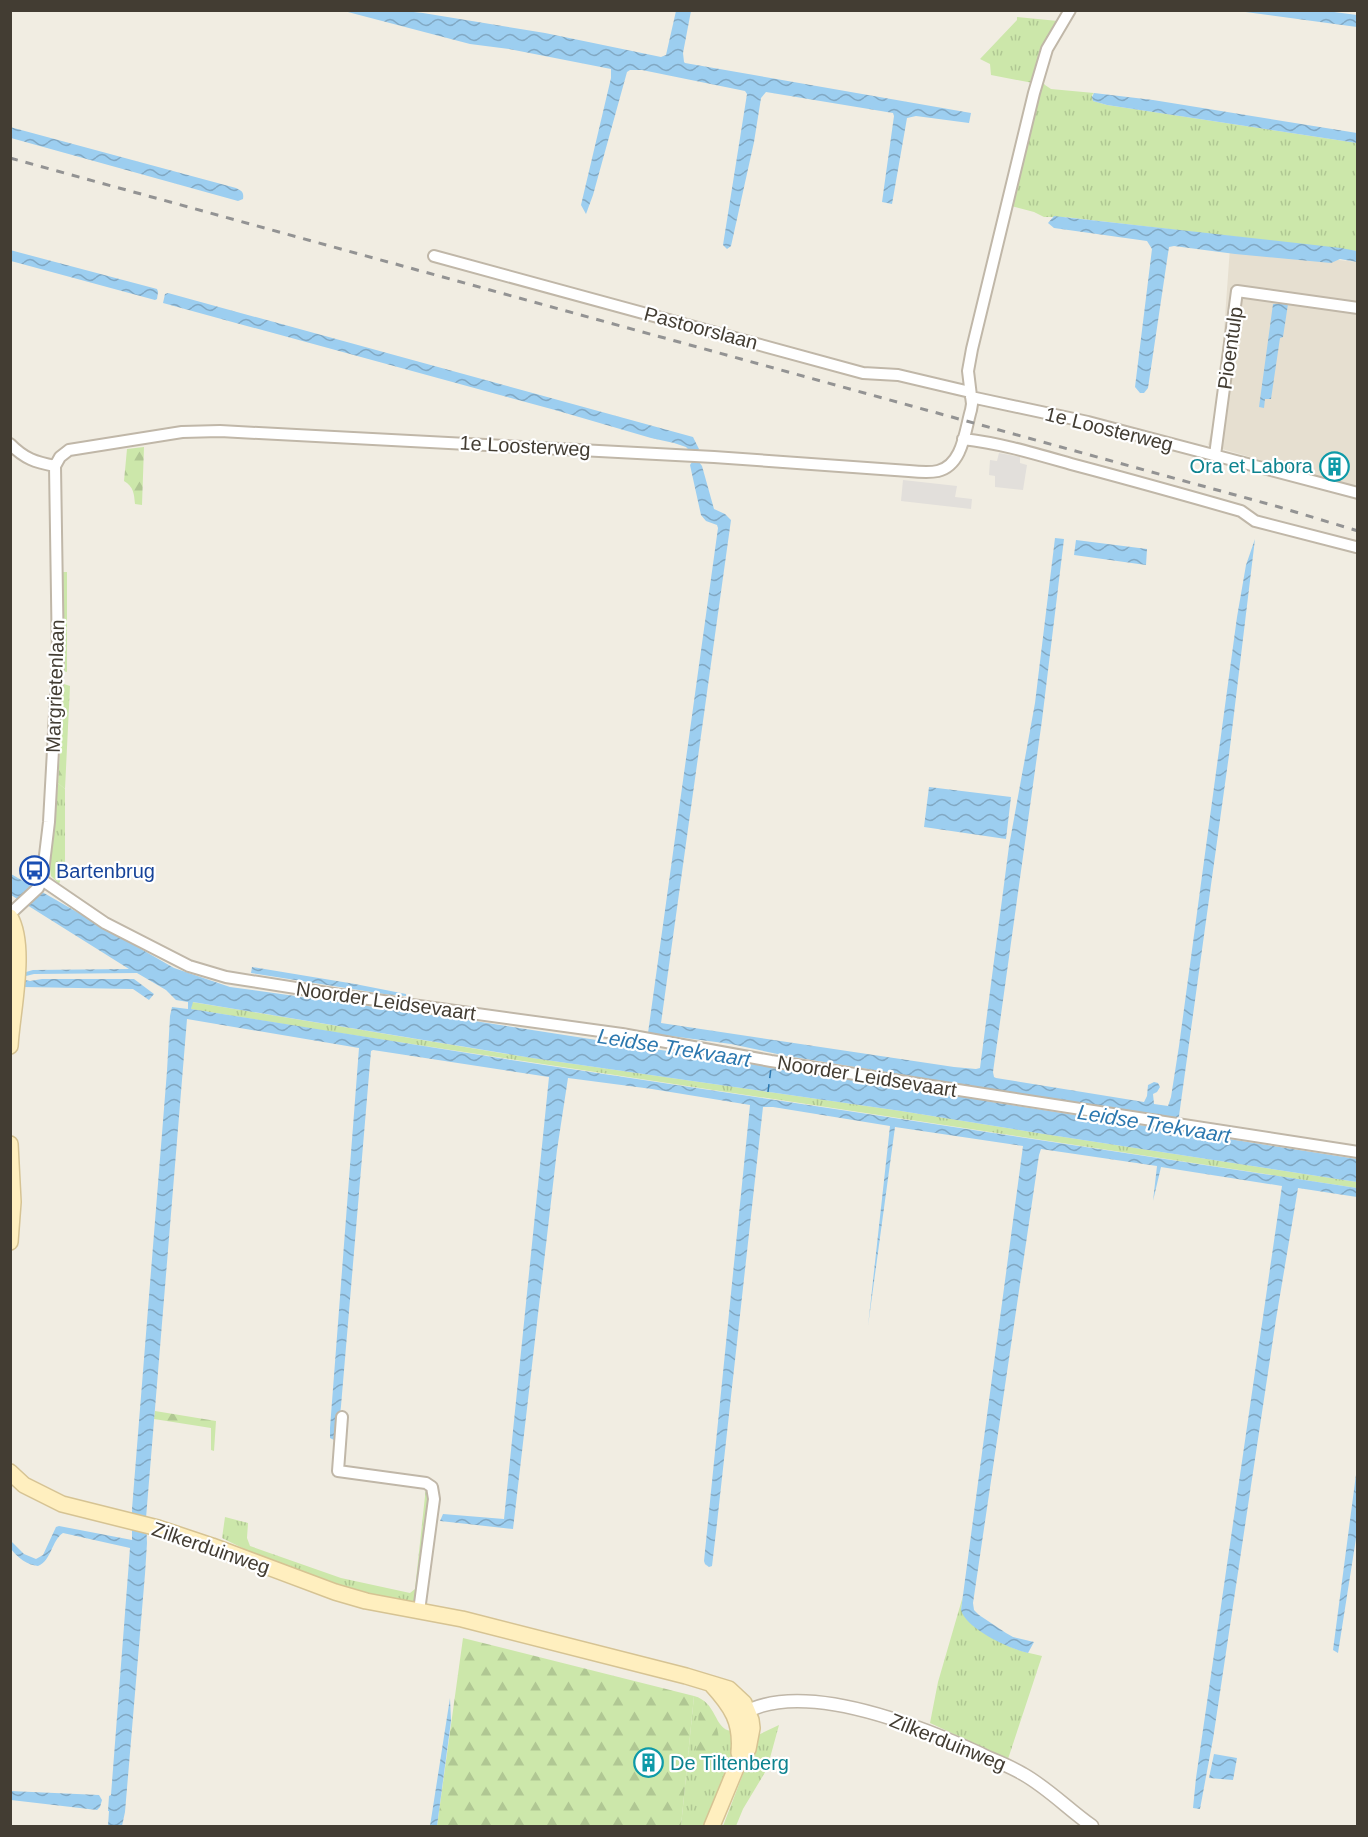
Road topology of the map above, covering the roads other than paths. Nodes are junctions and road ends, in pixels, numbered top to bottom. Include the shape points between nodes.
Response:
1 (1070, 10) edge
2 (434, 256) dead end
3 (1358, 308) edge
4 (971, 395) junction
5 (963, 439) junction
6 (10, 444) edge
7 (1215, 455) junction
8 (55, 466) junction
9 (1358, 492) edge
10 (1356, 548) dead end
11 (40, 884) junction
12 (10, 915) edge
13 (10, 1046) edge
14 (10, 1144) edge
15 (1358, 1152) edge
16 (10, 1242) edge
17 (342, 1418) dead end
18 (10, 1472) edge
19 (419, 1611) junction
20 (744, 1715) junction
21 (712, 1827) edge
22 (1092, 1827) edge

1 - 4 street via 1047,49 1034,93 972,349 968,371
2 - 4 street, Pastoorslaan via 863,372 898,375
3 - 7 street, Pioentulp via 1238,291
4 - 5 street, 1e Loosterweg
4 - 7 street, 1e Loosterweg
5 - 8 street, 1e Loosterweg via 954,462 928,472 220,431 182,432 69,450
5 - 10 street via 1137,482 1241,511 1256,521
6 - 8 street via 34,462
7 - 9 street, 1e Loosterweg
8 - 11 street, Margrietenlaan via 58,660 49,822
11 - 12 street
11 - 15 street, Noorder Leidsevaart via 189,966 226,977 622,1034 771,1061
12 - 13 main road via 17,934 17,958
14 - 16 main road
17 - 19 street via 338,1471 432,1487 434,1499
18 - 19 main road, Zilkerduinweg via 24,1485 54,1500 212,1546 335,1592
19 - 20 main road, Zilkerduinweg via 462,1618 729,1689 741,1699
20 - 21 main road via 736,1768
20 - 22 street, Zilkerduinweg via 764,1704 798,1701 876,1713 1023,1773

